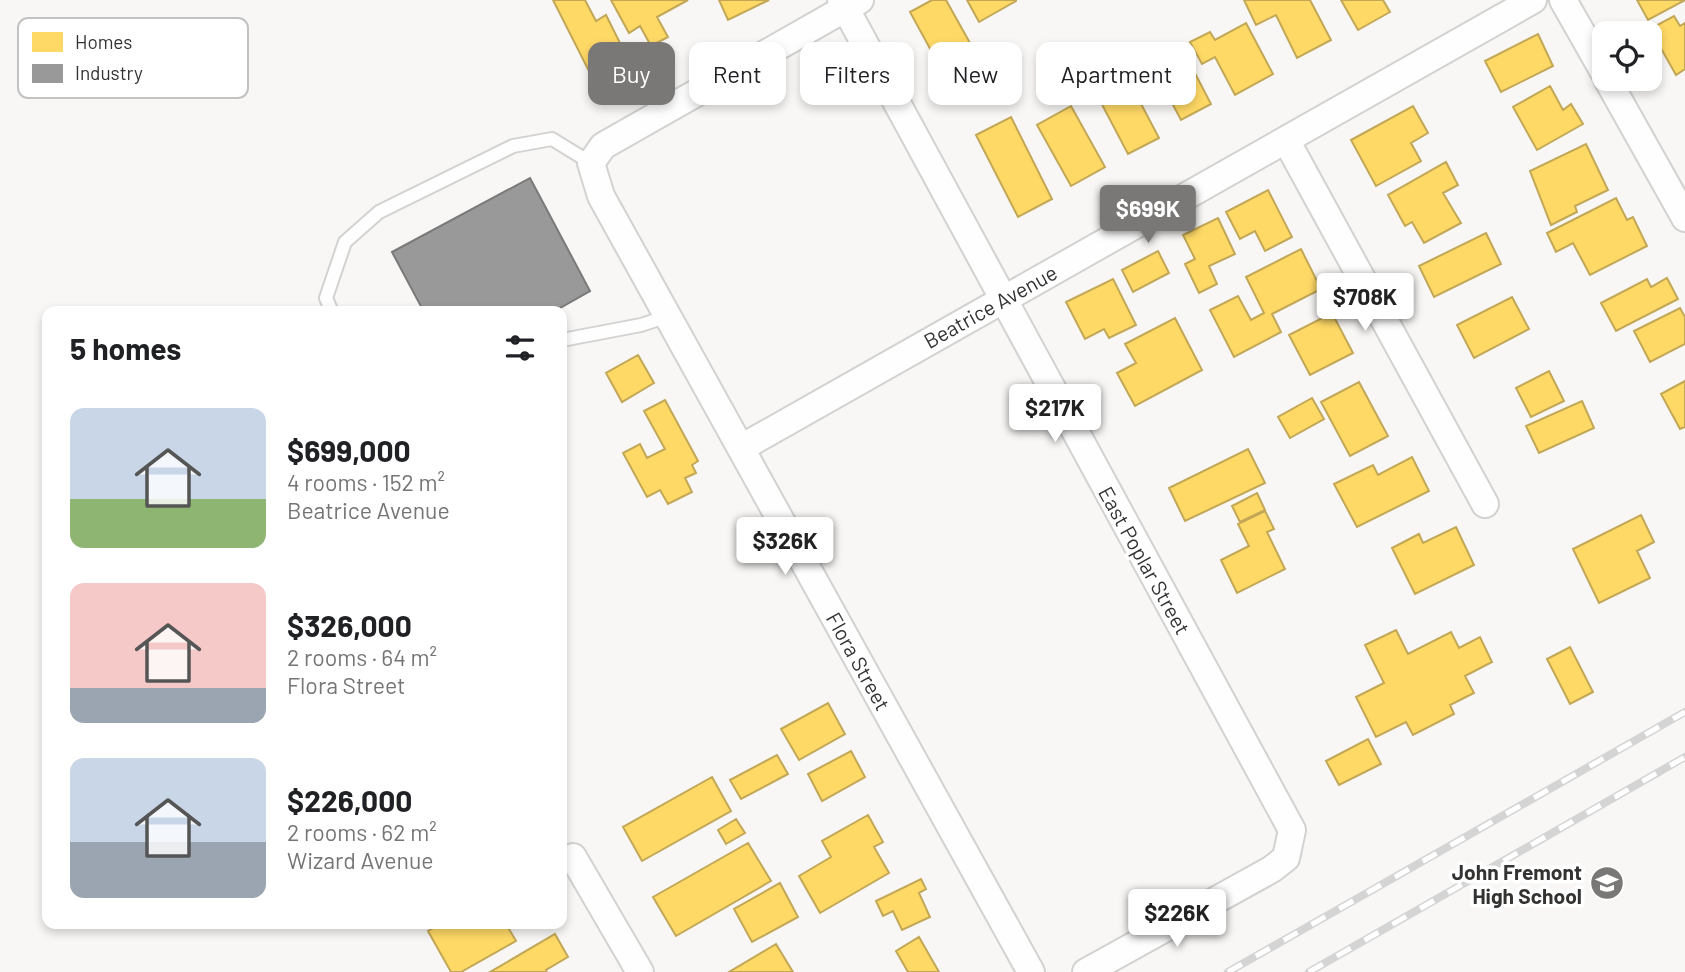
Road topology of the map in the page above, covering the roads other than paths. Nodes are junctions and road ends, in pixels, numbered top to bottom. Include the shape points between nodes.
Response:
1 (1533, 0) edge
2 (1563, 0) edge
3 (849, 3) edge
4 (1592, 52) edge
5 (1614, 91) edge
6 (1286, 140) junction
7 (591, 163) junction
8 (1685, 218) edge
9 (1002, 299) junction
10 (329, 306) edge
11 (668, 316) junction
12 (567, 339) edge
13 (741, 448) junction
14 (1485, 504) dead end
15 (573, 857) dead end
16 (639, 972) edge
17 (1031, 972) edge
18 (1086, 972) edge

1 - 6 street, Beatrice Avenue
2 - 4 street
3 - 7 street via 603,146
3 - 9 street, East Poplar Street
5 - 8 street
6 - 9 street, Beatrice Avenue
6 - 14 street
7 - 10 lane via 552,139 513,146 379,212 345,242 326,298
7 - 11 street, Flora Street via 601,196
9 - 13 street, Beatrice Avenue
9 - 18 street, East Poplar Street via 1286,815 1292,839 1286,858
11 - 12 lane
11 - 13 street, Flora Street
13 - 17 street, Flora Street
15 - 16 street

